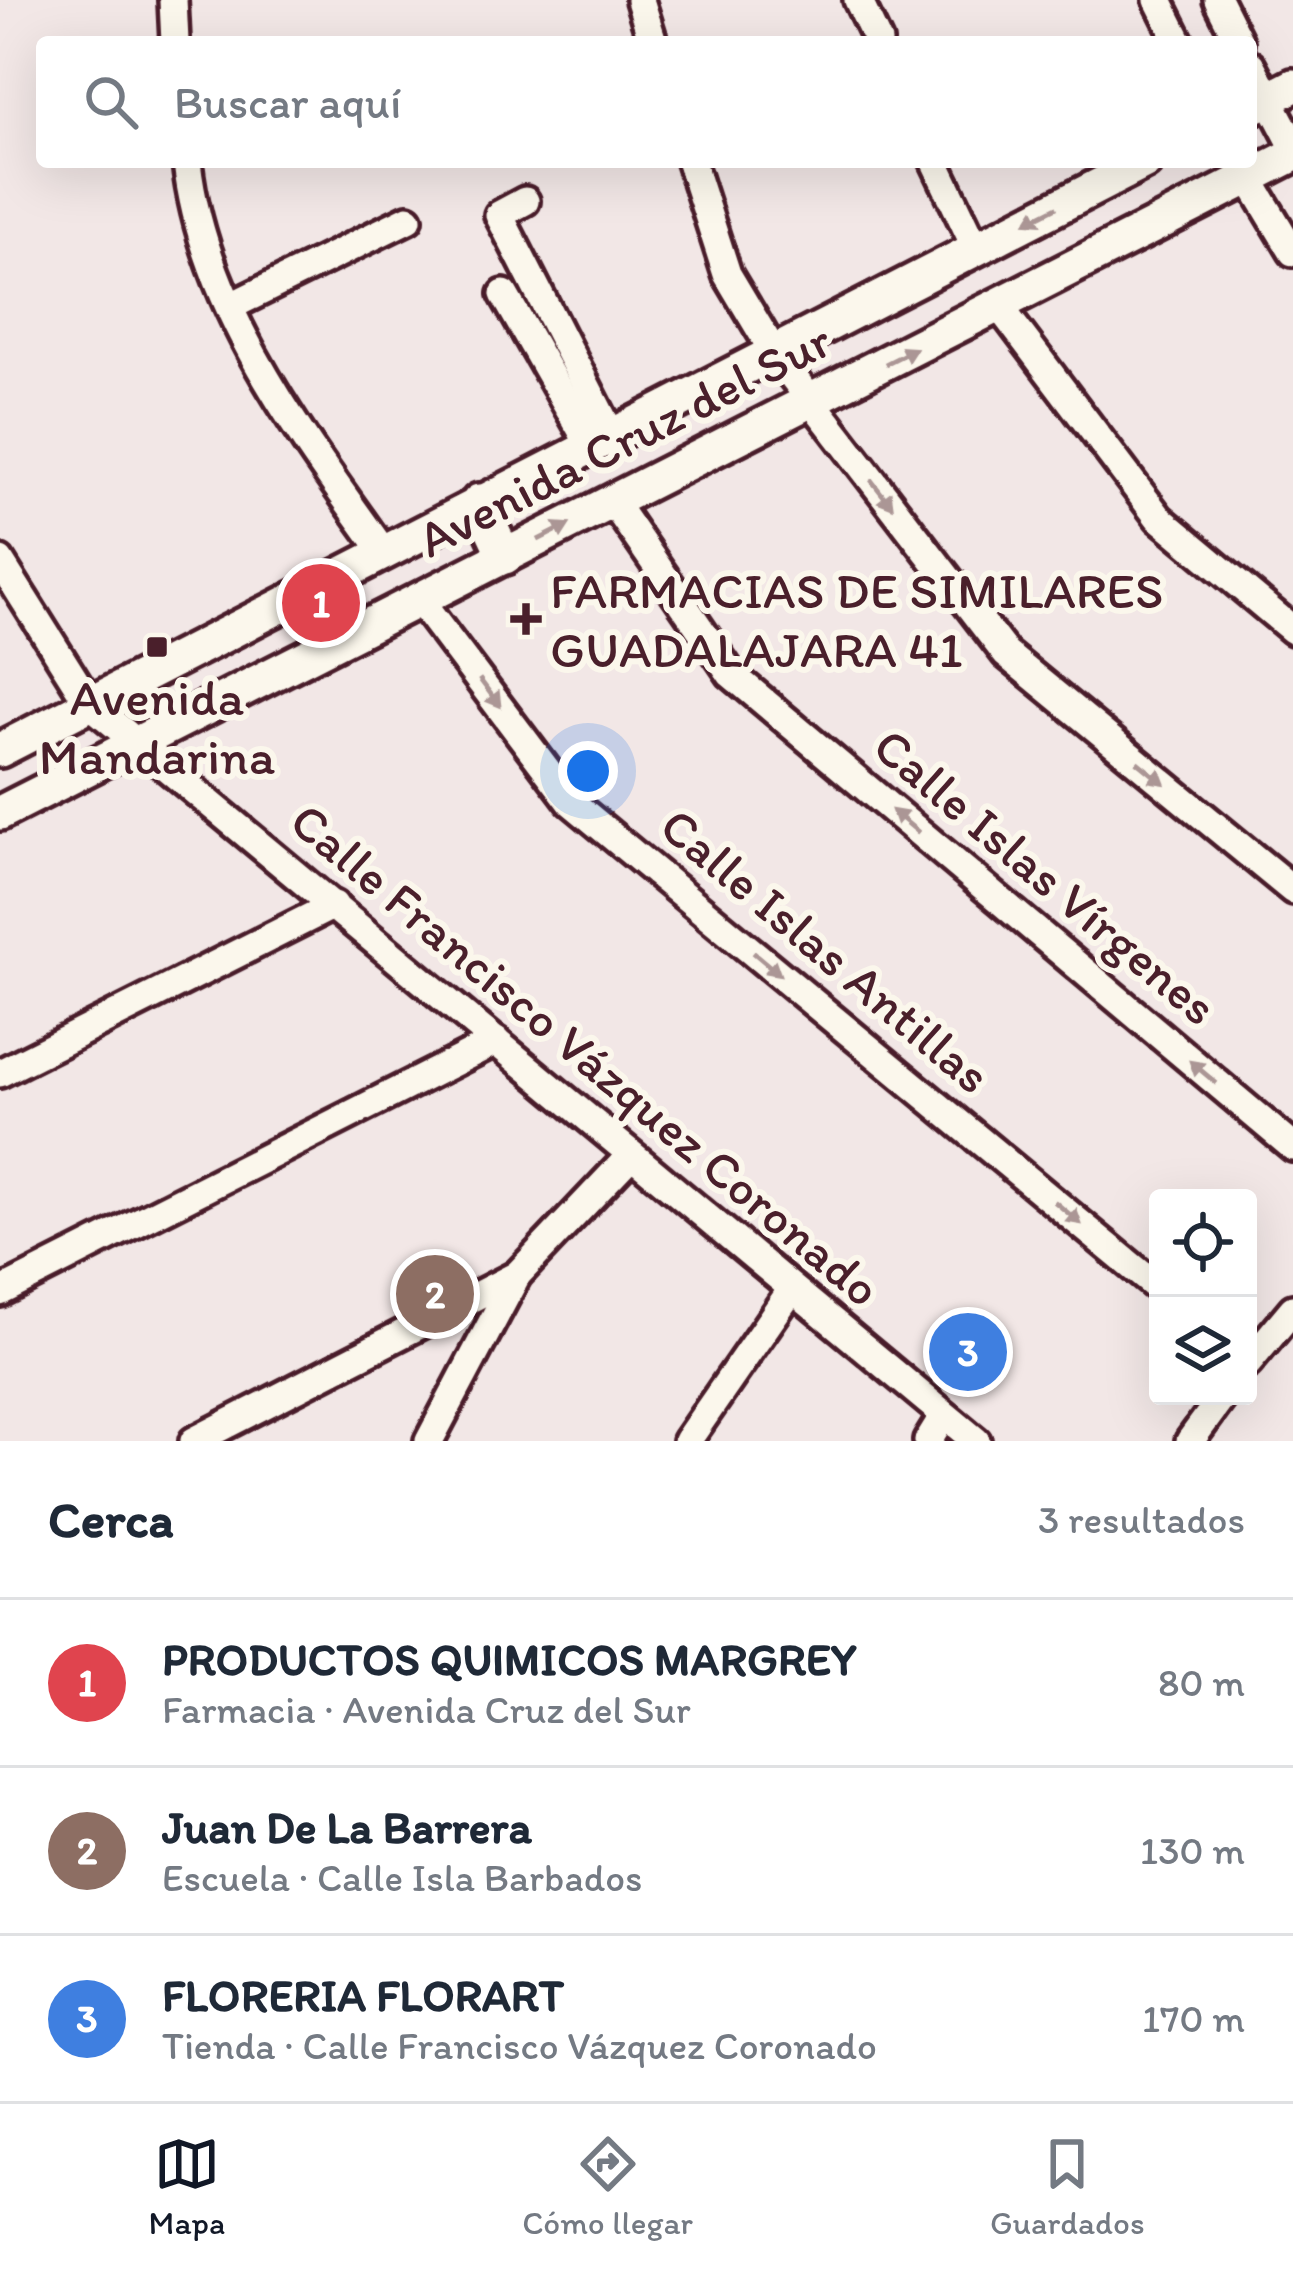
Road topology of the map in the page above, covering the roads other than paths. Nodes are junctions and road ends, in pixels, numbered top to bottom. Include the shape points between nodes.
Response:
1 (173, 0) edge
2 (640, 0) edge
3 (858, 0) edge
4 (1158, 0) edge
5 (1218, 0) edge
6 (175, 36) edge
7 (651, 36) edge
8 (875, 36) edge
9 (1176, 36) edge
10 (1236, 36) edge
11 (1271, 98) edge
12 (1293, 145) edge
13 (1293, 155) edge
14 (1257, 166) edge
15 (189, 168) edge
16 (694, 168) edge
17 (938, 168) edge
18 (1133, 168) edge
19 (1244, 170) edge
20 (525, 201) dead end
21 (408, 219) dead end
22 (976, 248) junction
23 (1293, 251) edge
24 (505, 294) dead end
25 (231, 306) junction
26 (999, 306) junction
27 (773, 351) junction
28 (810, 402) junction
29 (600, 439) junction
30 (479, 502) junction
31 (613, 502) junction
32 (383, 550) junction
33 (505, 557) junction
34 (0, 561) edge
35 (419, 600) junction
36 (1293, 630) edge
37 (89, 704) junction
38 (134, 743) junction
39 (0, 750) edge
40 (0, 813) edge
41 (1293, 890) edge
42 (334, 904) junction
43 (496, 1041) junction
44 (0, 1073) edge
45 (1293, 1147) edge
46 (631, 1155) junction
47 (517, 1275) junction
48 (1149, 1281) edge
49 (792, 1288) junction
50 (0, 1292) edge
51 (1293, 1309) edge
52 (1257, 1352) edge
53 (1216, 1405) edge
54 (944, 1415) junction
55 (194, 1441) edge
56 (429, 1441) edge
57 (687, 1441) edge
58 (928, 1441) edge
59 (976, 1441) edge
60 (1190, 1441) edge

1 - 6 street
2 - 7 street
3 - 8 street
4 - 9 street
5 - 10 street
11 - 12 street
13 - 14 main road, Avenida Cruz del Sur
15 - 25 street
16 - 27 street via 727,274
17 - 22 street
18 -> 22 main road, Avenida Cruz del Sur
19 - 23 street
19 - 26 main road, Avenida Cruz del Sur
20 - 29 street via 499,215
21 - 25 street
22 - 27 main road, Avenida Cruz del Sur
24 - 29 street
25 - 32 street via 308,446
28 -> 26 main road, Avenida Cruz del Sur
26 - 36 street via 1160,518
27 - 28 street
27 - 29 main road, Avenida Cruz del Sur
28 - 31 main road, Avenida Cruz del Sur
28 -> 41 street via 1006,654
29 - 30 main road, Avenida Cruz del Sur
30 - 32 main road, Avenida Cruz del Sur
30 - 33 main road
33 -> 31 main road, Avenida Cruz del Sur
45 -> 31 street, Calle Islas Vírgenes via 730,674
32 - 37 main road, Avenida Cruz del Sur
33 - 35 main road, Avenida Cruz del Sur
34 - 37 street
35 - 38 main road, Avenida Cruz del Sur
35 -> 48 street, Calle Islas Antillas via 571,802
37 - 38 street, Calle Francisco Vázquez Coronado
37 - 39 main road, Avenida Cruz del Sur
38 - 40 main road, Avenida Cruz del Sur
38 - 42 street, Calle Francisco Vázquez Coronado
42 - 43 street, Calle Francisco Vázquez Coronado
42 - 44 street
43 - 46 street, Calle Francisco Vázquez Coronado
43 - 50 street
46 - 47 street
46 - 49 street, Calle Francisco Vázquez Coronado
47 - 55 street
47 - 56 street
49 - 54 street, Calle Francisco Vázquez Coronado
49 - 57 street
51 - 52 street
53 - 60 street
54 - 58 street
54 - 59 street, Calle Francisco Vázquez Coronado

